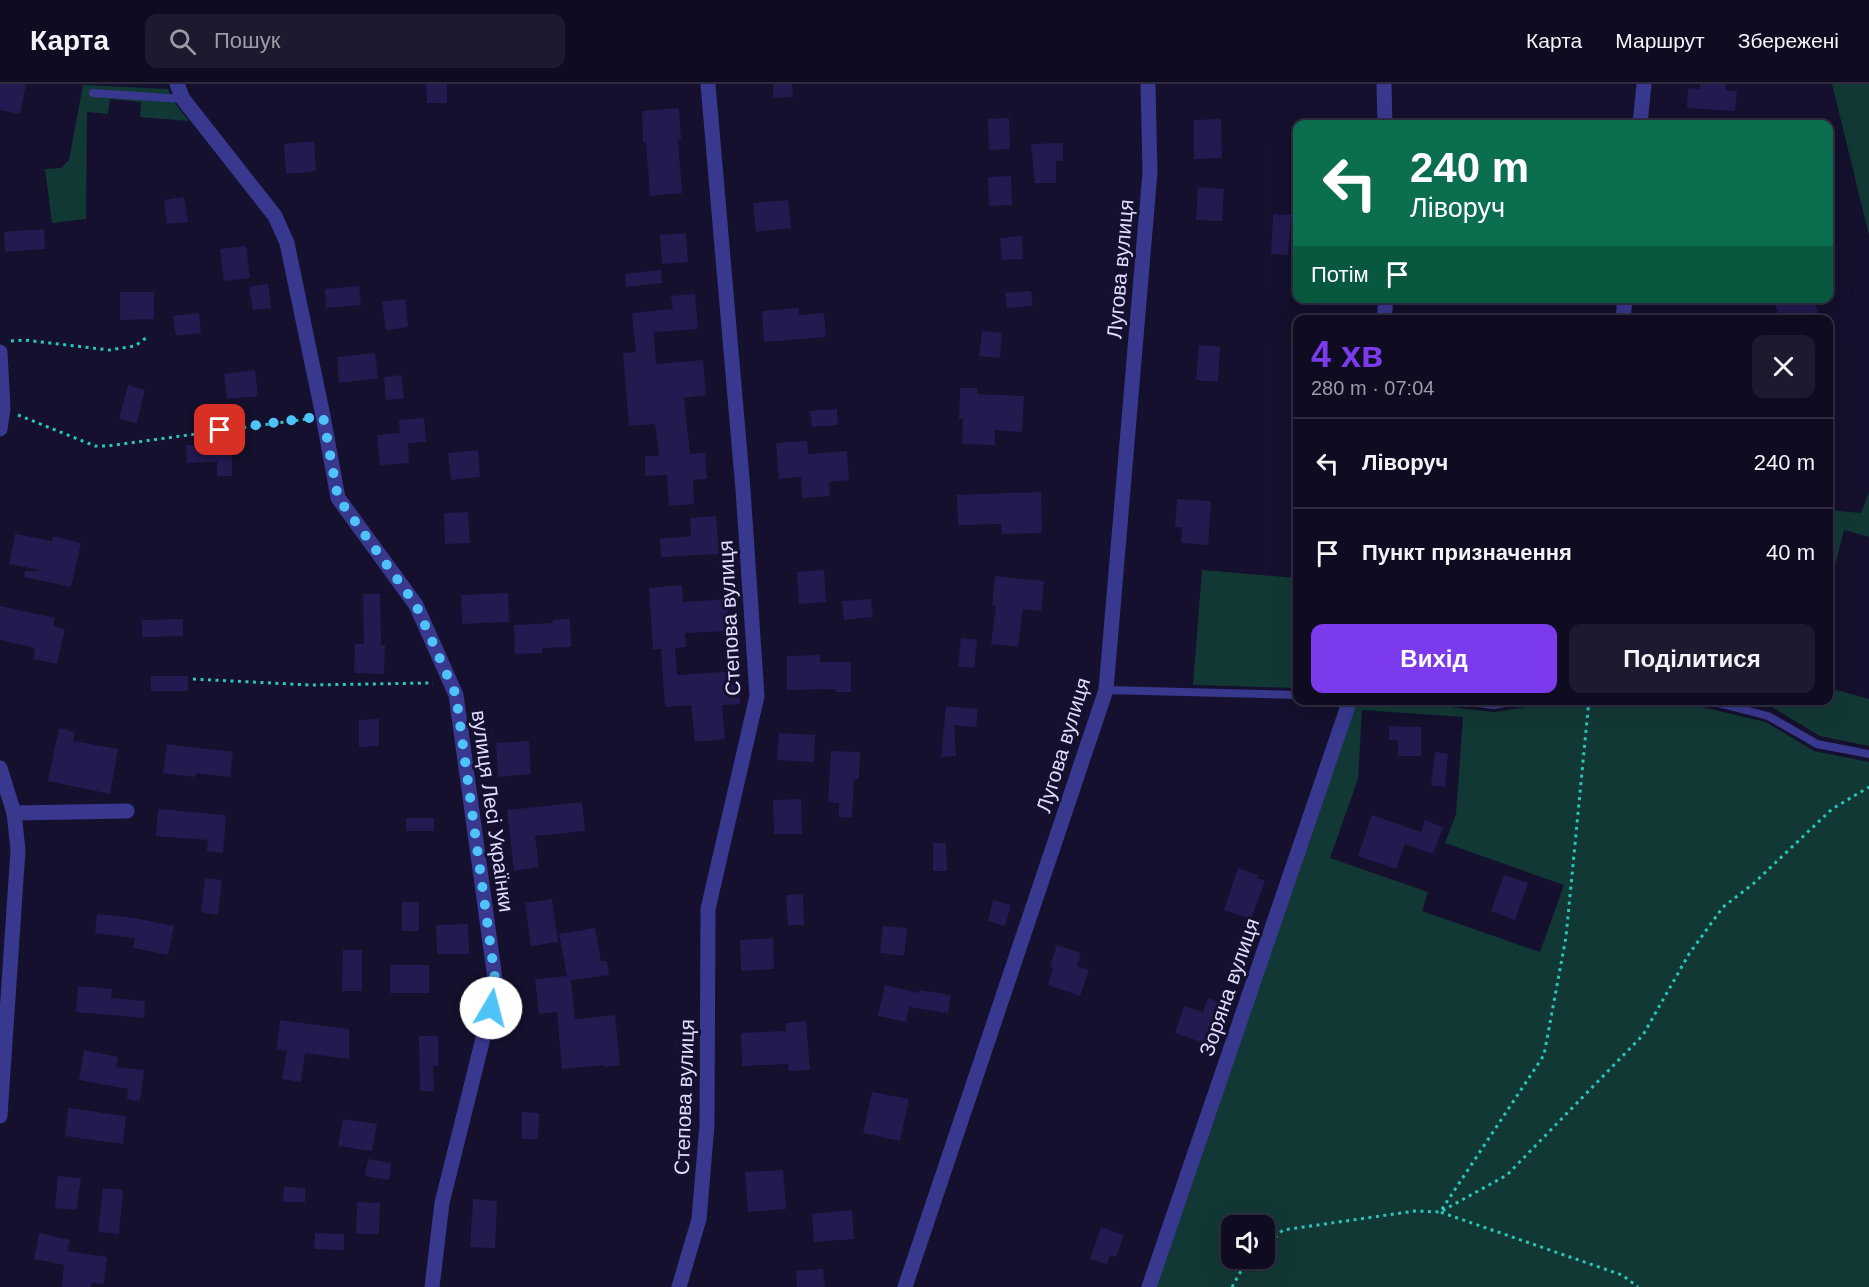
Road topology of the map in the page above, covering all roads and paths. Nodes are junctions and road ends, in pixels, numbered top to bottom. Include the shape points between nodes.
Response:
1 (177, 84) edge
2 (708, 84) edge
3 (1148, 84) edge
4 (1384, 84) edge
5 (1644, 84) edge
6 (93, 93) dead end
7 (183, 99) junction
8 (1384, 120) edge
9 (1640, 120) edge
10 (146, 338) dead end
11 (4, 346) edge
12 (3, 409) junction
13 (323, 416) junction
14 (0, 429) edge
15 (194, 679) dead end
16 (450, 681) junction
17 (1106, 690) junction
18 (1293, 695) edge
19 (1348, 705) edge
20 (1589, 705) edge
21 (1725, 705) edge
22 (1869, 754) edge
23 (0, 768) edge
24 (1869, 787) edge
25 (128, 811) dead end
26 (14, 813) junction
27 (0, 1116) edge
28 (1440, 1212) junction
29 (1275, 1238) edge
30 (1243, 1269) edge
31 (432, 1287) edge
32 (679, 1287) edge
33 (904, 1287) edge
34 (1149, 1287) edge
35 (1232, 1287) edge
36 (1638, 1287) edge

1 - 7 street, вулиця Лесі Українки
2 - 32 street, Степова вулиця via 757,696 708,909 707,1125 699,1219
3 - 17 street, Лугова вулиця via 1150,172
4 - 8 street
5 - 9 street
6 - 7 lane
7 - 13 street, вулиця Лесі Українки via 275,216 287,243
10 - 11 path via 135,346 109,350 24,340
11 - 12 street
12 - 13 path via 95,446
12 - 14 street
13 - 16 street, вулиця Лесі Українки via 338,498 416,605
15 - 16 path via 310,685
16 - 31 street, вулиця Лесі Українки via 456,695 496,986 442,1203
17 - 18 lane
17 - 33 street, Лугова вулиця
19 - 34 street, Зоряна вулиця
20 - 28 path via 1566,937 1544,1055
21 - 22 lane via 1768,716 1817,744
23 - 26 street
24 - 28 path via 1832,809 1723,907 1689,954 1643,1035 1508,1175
25 - 26 street
26 - 27 street via 18,850
28 - 29 path via 1414,1211 1283,1230
28 - 36 path via 1622,1275
30 - 35 path

